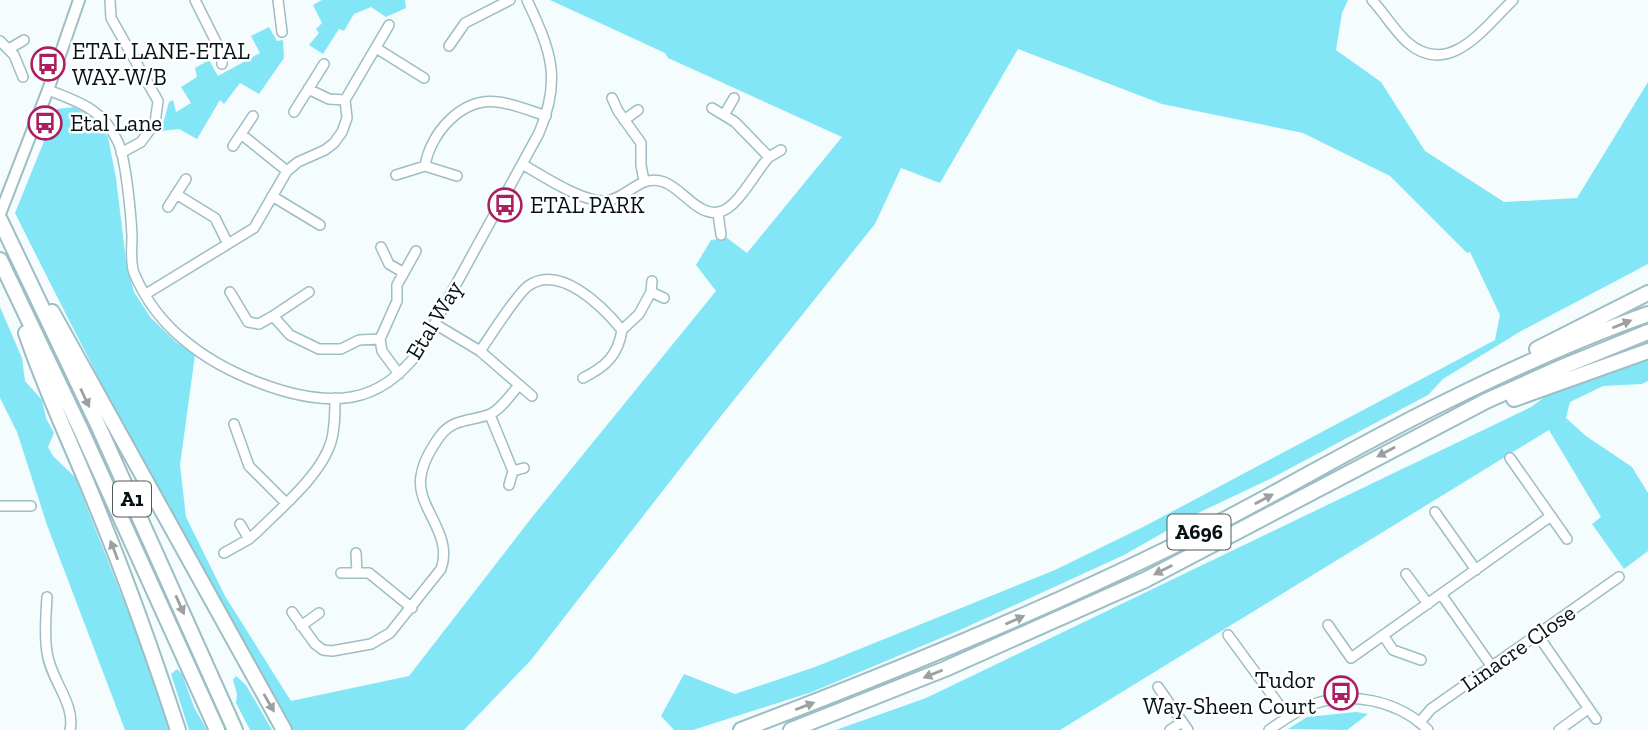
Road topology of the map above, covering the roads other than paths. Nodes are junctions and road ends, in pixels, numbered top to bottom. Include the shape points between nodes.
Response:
1 (79, 0) edge
2 (110, 0) edge
3 (195, 0) edge
4 (278, 0) edge
5 (510, 0) edge
6 (527, 0) edge
7 (1513, 0) edge
8 (1376, 1) edge
9 (389, 25) dead end
10 (282, 32) dead end
11 (24, 40) dead end
12 (0, 41) edge
13 (449, 46) dead end
14 (376, 48) junction
15 (9, 49) junction
16 (222, 64) dead end
17 (324, 64) dead end
18 (23, 78) dead end
19 (425, 78) dead end
20 (308, 89) junction
21 (48, 90) junction
22 (612, 98) dead end
23 (734, 98) dead end
24 (345, 100) junction
25 (712, 108) dead end
26 (638, 110) dead end
27 (295, 112) dead end
28 (724, 115) junction
29 (253, 116) dead end
30 (546, 116) junction
31 (624, 120) junction
32 (241, 134) junction
33 (233, 146) dead end
34 (781, 150) dead end
35 (121, 153) junction
36 (769, 157) junction
37 (522, 164) junction
38 (425, 166) junction
39 (287, 171) junction
40 (396, 175) dead end
41 (457, 176) dead end
42 (186, 179) dead end
43 (644, 181) junction
44 (176, 194) junction
45 (272, 196) junction
46 (168, 207) dead end
47 (718, 213) junction
48 (0, 214) edge
49 (0, 220) edge
50 (320, 225) dead end
51 (721, 234) dead end
52 (228, 244) junction
53 (381, 247) dead end
54 (416, 251) dead end
55 (0, 260) edge
56 (24, 270) junction
57 (404, 273) junction
58 (8, 276) junction
59 (652, 281) dead end
60 (230, 292) dead end
61 (309, 292) dead end
62 (651, 292) junction
63 (1648, 293) edge
64 (146, 294) junction
65 (664, 298) dead end
66 (1648, 314) edge
67 (273, 316) junction
68 (435, 324) junction
69 (621, 330) junction
70 (1648, 332) edge
71 (380, 339) junction
72 (480, 351) junction
73 (1648, 351) edge
74 (399, 374) junction
75 (583, 378) dead end
76 (519, 385) junction
77 (532, 396) dead end
78 (335, 398) junction
79 (490, 415) junction
80 (234, 424) dead end
81 (1380, 435) junction
82 (1416, 436) junction
83 (1510, 458) dead end
84 (524, 468) dead end
85 (513, 471) junction
86 (509, 485) dead end
87 (286, 503) junction
88 (0, 506) edge
89 (31, 506) dead end
90 (1435, 512) dead end
91 (1551, 516) junction
92 (240, 524) dead end
93 (249, 539) junction
94 (1567, 539) dead end
95 (224, 553) dead end
96 (356, 553) dead end
97 (1476, 570) junction
98 (341, 573) dead end
99 (356, 573) junction
100 (1406, 574) dead end
101 (1619, 577) dead end
102 (1441, 594) junction
103 (47, 597) dead end
104 (1428, 604) junction
105 (412, 608) junction
106 (292, 612) dead end
107 (319, 613) dead end
108 (1328, 625) dead end
109 (301, 626) junction
110 (1537, 634) junction
111 (1228, 635) dead end
112 (1383, 635) junction
113 (1421, 660) dead end
114 (1492, 667) junction
115 (1158, 687) dead end
116 (1588, 709) junction
117 (1288, 717) junction
118 (1596, 719) dead end
119 (1420, 722) junction
120 (1185, 726) edge
121 (70, 730) edge
122 (178, 730) edge
123 (217, 730) edge
124 (235, 730) edge
125 (284, 730) edge
126 (741, 730) edge
127 (791, 730) edge
128 (1170, 730) edge
129 (1269, 730) edge
130 (1428, 730) edge
131 (1559, 730) edge

1 - 21 street
2 - 35 street via 111,18 158,101 155,123 141,142
3 - 16 street via 222,54
4 - 10 street
5 - 13 street via 464,23
6 - 30 street, Etal Way via 548,47 552,69
7 - 8 street via 1460,51 1440,56 1420,52 1405,40
9 - 14 street
11 - 15 street
12 - 15 street
14 - 19 street
14 - 24 street
15 - 18 street
17 - 20 street
20 - 24 street via 329,99
20 - 27 street
21 - 35 street, Etal Way via 98,112 119,142
21 - 48 street
22 - 31 street
23 - 28 street
24 - 39 street via 347,118 334,143
25 - 28 street
26 - 31 street
28 - 36 street
29 - 32 street
30 - 37 street, Etal Way
30 - 38 street via 497,102 478,103 458,113 442,129 428,151
31 - 43 street via 641,143
32 - 33 street
32 - 39 street
34 - 36 street
35 - 64 street, Etal Way via 133,270
36 - 47 street via 732,205
37 - 43 street via 592,200 617,198
37 - 68 street, Etal Way
38 - 40 street
38 - 41 street
39 - 45 street
42 - 44 street
43 - 47 street via 663,181 703,209
44 - 46 street
44 - 52 street via 215,218
45 - 50 street
45 - 52 street via 254,228
47 - 51 street
49 - 56 highway, A1
52 - 64 street
53 - 57 street via 389,264
54 - 57 street
55 - 58 highway, A1
56 -> 124 highway, A1
56 -> 125 highway, A1 via 62,327
57 - 71 street
122 -> 58 highway, A1 via 100,514 37,366
58 - 123 highway, A1
59 - 62 street
60 - 67 street via 248,322 259,324
61 - 67 street
62 - 65 street
62 - 69 street via 639,314
63 - 81 highway, A696 via 1444,393
64 - 78 street, Etal Way via 157,313 185,341 222,364 272,387
81 -> 66 highway, A696 via 1524,364
67 - 71 street via 290,335 319,349 341,349 359,340
68 - 72 street
68 - 74 street, Etal Way
69 - 72 street via 589,295 552,279 538,280 525,288
69 - 75 street via 615,355 602,369
70 - 82 highway, A696
71 - 74 street via 382,351
72 - 76 street
73 - 82 highway, A696
74 - 78 street, Etal Way via 370,392
76 - 77 street
76 - 79 street
78 - 87 street via 330,445 320,464
79 - 85 street
79 - 105 street via 452,424 430,451 420,477 422,492 445,557
80 - 87 street via 249,466
126 -> 81 highway, A696 via 1069,596 1171,548
82 -> 127 highway, A696 via 1145,580 945,669
83 - 91 street
84 - 85 street
85 - 86 street
87 - 93 street
88 - 89 street
90 - 97 street
91 - 94 street
91 - 97 street
92 - 93 street
93 - 95 street
96 - 99 street
97 - 102 street
98 - 99 street
99 - 105 street via 369,573
100 - 104 street
101 - 110 street, Linacre Close
102 - 104 street
102 - 114 street
103 - 121 street via 47,653 72,716
104 - 112 street
105 - 109 street via 382,640 332,651 315,644
106 - 109 street
107 - 109 street
108 - 112 street via 1351,658
110 - 114 street, Linacre Close
110 - 116 street
111 - 117 street
112 - 113 street via 1393,650
114 - 119 street, Linacre Close via 1431,709
115 - 120 street
116 - 118 street
116 - 131 street
117 - 119 street via 1312,705 1359,698 1395,708
117 - 129 street
119 - 130 street
120 - 128 street

